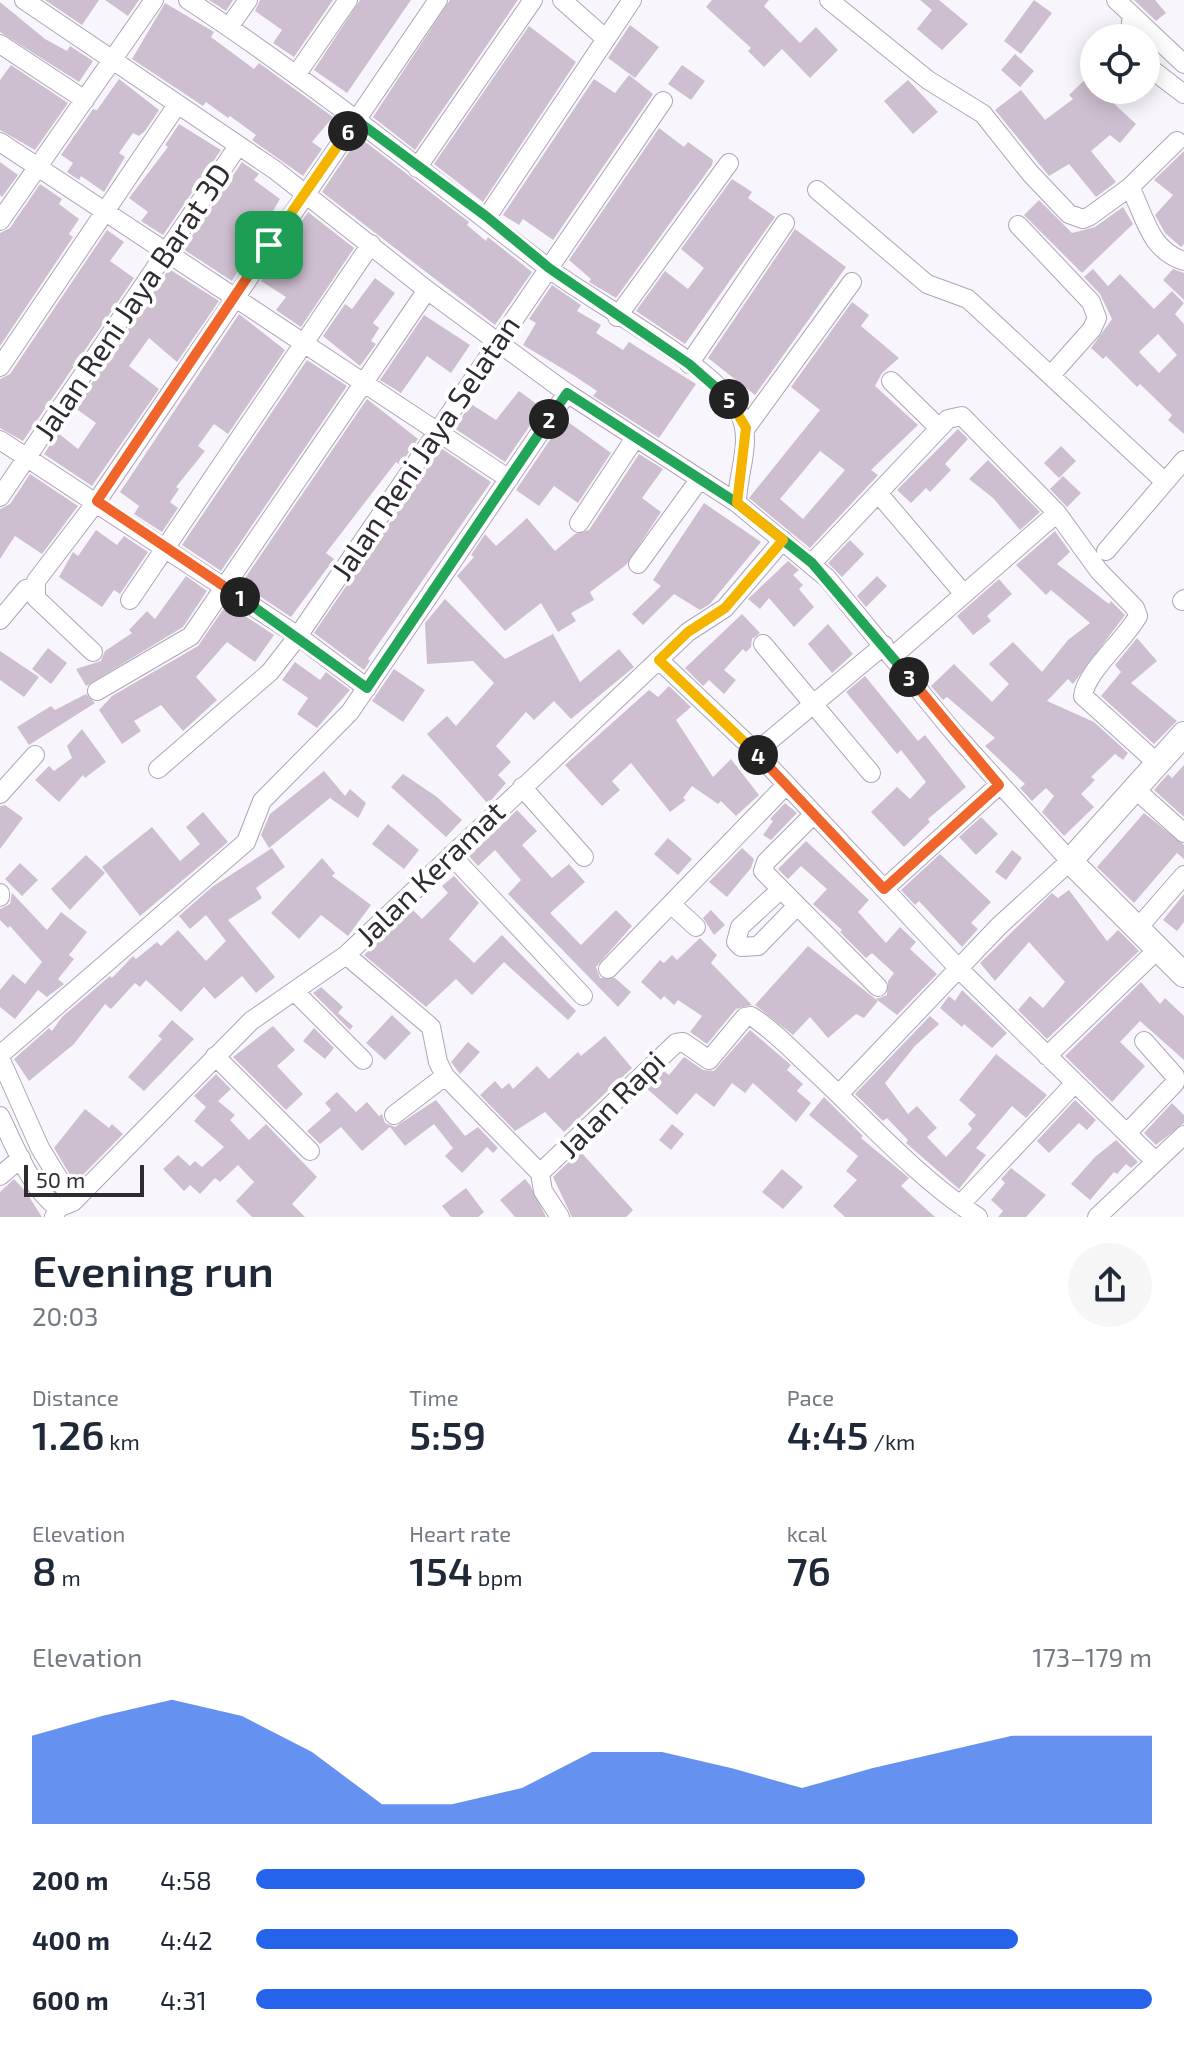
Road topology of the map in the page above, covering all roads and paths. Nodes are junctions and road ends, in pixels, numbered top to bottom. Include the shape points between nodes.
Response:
1 (24, 0) edge
2 (154, 0) edge
3 (188, 0) edge
4 (248, 0) edge
5 (348, 0) edge
6 (438, 0) edge
7 (533, 0) edge
8 (562, 0) edge
9 (632, 0) edge
10 (829, 0) edge
11 (1116, 0) edge
12 (1132, 15) junction
13 (1131, 24) edge
14 (229, 27) junction
15 (606, 39) junction
16 (0, 44) edge
17 (111, 62) junction
18 (1184, 64) edge
19 (296, 75) junction
20 (1160, 76) edge
21 (1184, 94) edge
22 (85, 100) junction
23 (663, 101) dead end
24 (177, 105) junction
25 (356, 120) junction
26 (1177, 141) dead end
27 (0, 142) edge
28 (238, 146) junction
29 (729, 163) dead end
30 (39, 168) junction
31 (417, 168) junction
32 (1130, 187) junction
33 (817, 190) dead end
34 (304, 192) junction
35 (105, 212) junction
36 (487, 217) junction
37 (0, 221) edge
38 (785, 223) dead end
39 (1018, 225) dead end
40 (371, 244) junction
41 (165, 253) junction
42 (1184, 261) edge
43 (549, 268) junction
44 (852, 282) dead end
45 (427, 290) junction
46 (233, 299) junction
47 (617, 317) junction
48 (498, 343) junction
49 (302, 344) junction
50 (689, 364) junction
51 (0, 367) edge
52 (1052, 374) junction
53 (891, 381) dead end
54 (364, 384) junction
55 (567, 393) junction
56 (746, 428) junction
57 (939, 428) junction
58 (438, 432) junction
59 (635, 438) junction
60 (0, 440) edge
61 (27, 457) junction
62 (1182, 466) edge
63 (509, 479) junction
64 (699, 480) junction
65 (1165, 482) junction
66 (878, 493) junction
67 (0, 497) edge
68 (97, 501) junction
69 (737, 503) junction
70 (1057, 513) junction
71 (579, 523) dead end
72 (783, 540) junction
73 (164, 546) junction
74 (1106, 551) dead end
75 (812, 563) junction
76 (638, 564) dead end
77 (34, 587) junction
78 (224, 587) junction
79 (963, 593) junction
80 (130, 600) dead end
81 (0, 620) edge
82 (298, 636) junction
83 (763, 644) dead end
84 (888, 651) junction
85 (93, 652) dead end
86 (659, 660) junction
87 (367, 688) junction
88 (97, 691) dead end
89 (811, 703) junction
90 (1184, 734) edge
91 (756, 752) junction
92 (35, 755) dead end
93 (1157, 763) junction
94 (158, 769) dead end
95 (871, 773) dead end
96 (999, 785) junction
97 (785, 786) junction
98 (522, 787) junction
99 (1134, 788) junction
100 (0, 794) edge
101 (813, 815) junction
102 (1184, 833) edge
103 (451, 855) junction
104 (584, 857) dead end
105 (1070, 861) junction
106 (1184, 875) edge
107 (884, 889) junction
108 (780, 890) junction
109 (672, 905) junction
110 (796, 907) junction
111 (696, 927) dead end
112 (1137, 929) junction
113 (1158, 949) junction
114 (346, 955) junction
115 (608, 969) dead end
116 (960, 970) junction
117 (1184, 975) edge
118 (878, 987) dead end
119 (294, 991) junction
120 (583, 996) dead end
121 (1144, 1041) dead end
122 (0, 1056) edge
123 (215, 1056) junction
124 (1047, 1056) junction
125 (363, 1060) dead end
126 (445, 1076) junction
127 (1074, 1084) junction
128 (839, 1094) junction
129 (394, 1115) dead end
130 (0, 1116) edge
131 (1127, 1133) junction
132 (1184, 1135) edge
133 (310, 1151) dead end
134 (21, 1158) junction
135 (1155, 1161) junction
136 (540, 1173) junction
137 (0, 1176) edge
138 (960, 1205) junction
139 (64, 1211) edge
140 (560, 1217) edge
141 (978, 1217) edge
142 (1097, 1217) edge

1 - 17 street
2 - 17 street
3 - 14 street
4 - 14 street
5 - 19 street
6 - 25 street
7 - 31 street
8 - 15 street
9 - 15 street
10 - 32 street via 928,80 983,114 1069,214 1090,216
11 - 12 street
12 - 13 street
12 - 18 street
14 - 19 street
15 - 36 street
16 - 22 street
17 - 22 street
17 - 24 street
19 - 25 street
20 - 21 street
22 - 30 street
23 - 43 street, Jalan Reni Jaya Selatan
24 - 28 street
24 - 35 street
25 - 31 street
25 - 34 street
26 - 32 street
27 - 30 street
28 - 34 street
28 - 41 street, Jalan Reni Jaya Barat 3D
29 - 47 street
30 - 35 street
30 - 37 street
31 - 36 street
32 - 42 street via 1150,234 1166,252
33 - 52 street via 927,284 968,299
34 - 40 street
34 - 46 street
35 - 41 street
35 - 51 street
36 - 43 street
38 - 50 street
39 - 52 street via 1091,302 1097,318
40 - 45 street
40 - 49 street
41 - 46 street
41 - 61 street, Jalan Reni Jaya Barat 3D
43 - 47 street
43 - 48 street, Jalan Reni Jaya Selatan
44 - 56 street
45 - 48 street
45 - 54 street
46 - 49 street
46 - 68 street
47 - 50 street
48 - 55 street
48 - 58 street, Jalan Reni Jaya Selatan
49 - 54 street
49 - 73 street
50 - 56 street via 736,408
52 - 65 street
53 - 57 street
54 - 58 street
54 - 78 street
55 - 59 street
55 - 63 street
56 - 69 street
57 - 66 street
57 - 70 street via 957,414 962,416
58 - 63 street
58 - 82 street, Jalan Reni Jaya Selatan
59 - 64 street
59 - 71 street
60 - 61 street
61 - 67 street, Jalan Reni Jaya Barat 3D
61 - 68 street
62 - 65 street
63 - 87 street
64 - 69 street
64 - 76 street
65 - 74 street
66 - 75 street
66 - 79 street
68 - 73 street
68 - 77 street
69 - 72 street
70 - 79 street
70 - 93 street via 1138,616 1086,684 1083,696
72 - 75 street
72 - 86 street, Jalan Keramat via 725,608 688,632
73 - 78 street
73 - 80 street
75 - 84 street
77 - 81 street via 26,589
77 - 85 street via 36,598
78 - 82 street
78 - 88 street via 181,645
79 - 84 street
82 - 87 street
82 - 94 street, Jalan Reni Jaya Selatan via 270,672
83 - 89 street
84 - 89 street
84 - 96 street
86 - 91 street
86 - 98 street, Jalan Keramat
87 - 122 street via 331,734 262,801 246,842
89 - 91 street
89 - 95 street
90 - 93 main road
91 - 97 street
92 - 100 street
93 - 99 main road
96 - 105 street
96 - 107 street
97 - 101 street
97 - 109 street
98 - 103 street, Jalan Keramat
98 - 104 street
99 - 102 street
99 - 105 main road
101 - 107 street
101 - 108 street via 763,867
103 - 114 street, Jalan Keramat
103 - 120 street
105 - 112 main road
105 - 116 street
106 - 112 street
107 - 116 street
108 - 110 street
108 - 110 street via 740,927 736,942 741,947 758,946
109 - 111 street
109 - 115 street
110 - 118 street
112 - 113 main road
113 - 117 main road
113 - 124 street
114 - 119 street, Jalan Keramat
114 - 126 street, Jalan Rapi via 431,1027
116 - 124 street
116 - 128 street
119 - 123 street, Jalan Keramat via 251,1021
119 - 125 street
121 - 131 street via 1175,1076 1175,1083
122 - 139 street
123 - 133 street
123 - 139 street, Jalan Keramat
124 - 127 street
126 - 129 street
126 - 136 street, Jalan Rapi
127 - 131 street
127 - 138 street
128 - 136 street, Jalan Rapi via 748,1015 709,1060 683,1042 676,1043
128 - 138 street, Jalan Rapi
130 - 134 street
131 - 135 street
132 - 135 street
134 - 137 street
134 - 139 street via 47,1201
135 - 142 street
136 - 140 street via 545,1195
138 - 141 street, Jalan Rapi

